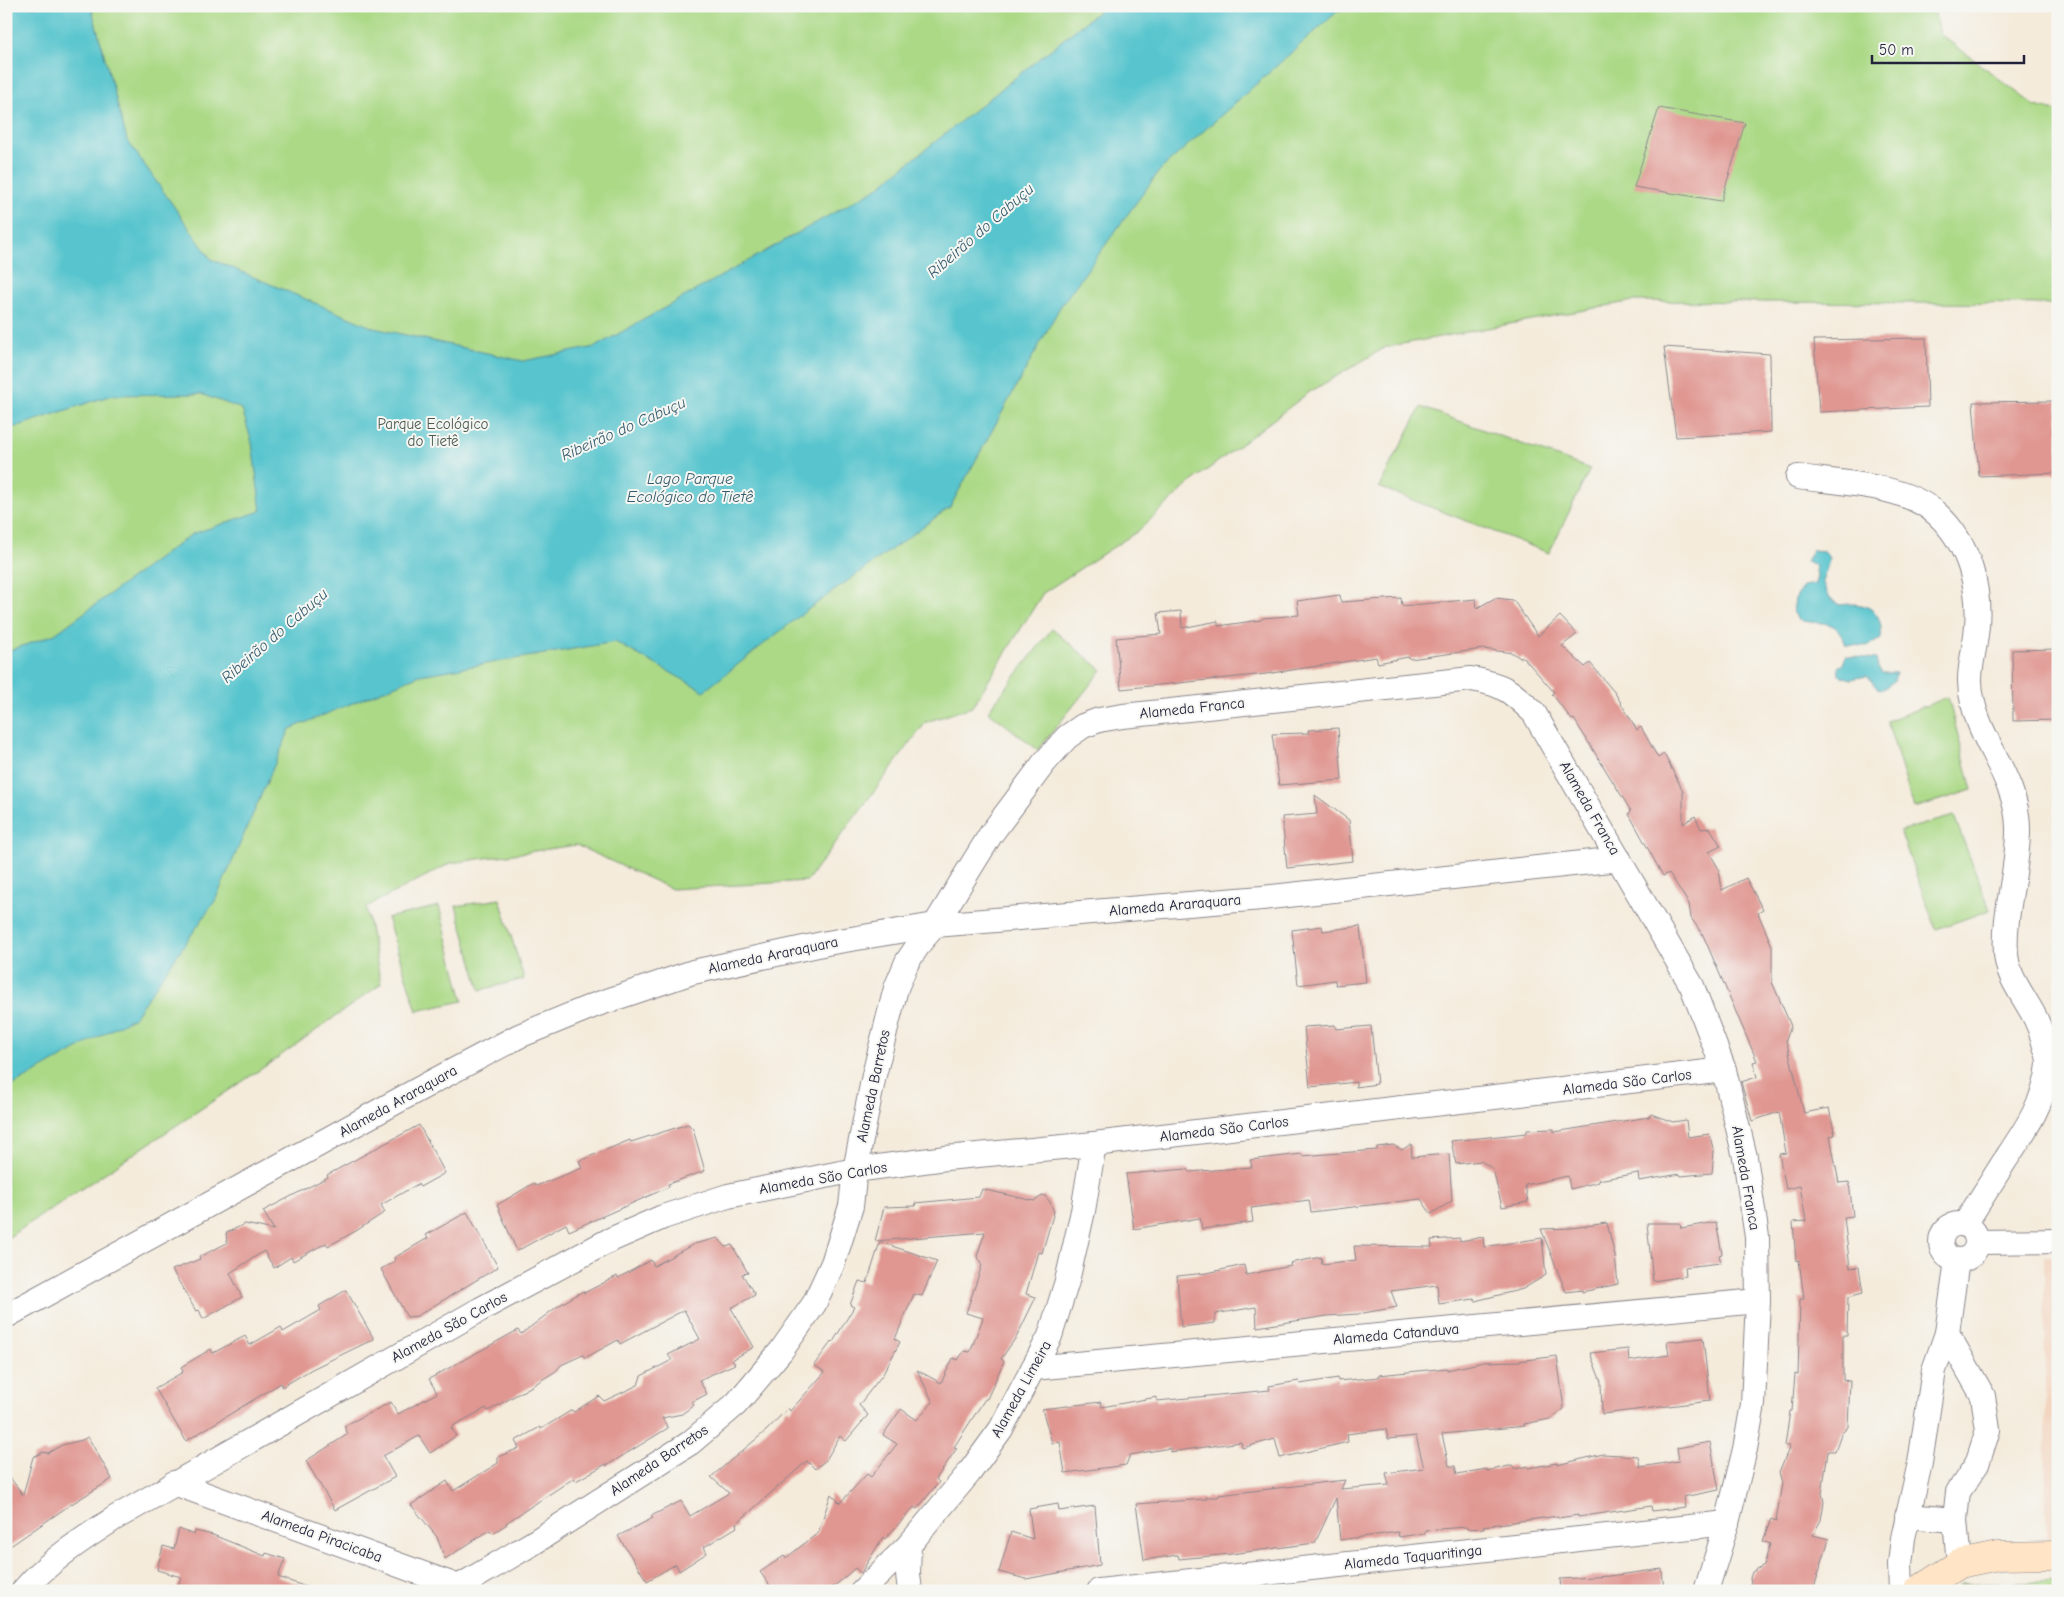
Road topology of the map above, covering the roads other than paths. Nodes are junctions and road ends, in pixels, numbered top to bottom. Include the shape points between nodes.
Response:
1 (1798, 477) dead end
2 (1620, 859) junction
3 (935, 925) junction
4 (1724, 1070) junction
5 (1094, 1144) junction
6 (855, 1170) junction
7 (1971, 1233) junction
8 (2058, 1241) edge
9 (1957, 1260) junction
10 (1758, 1301) junction
11 (6, 1316) edge
12 (1947, 1333) junction
13 (1033, 1368) junction
14 (174, 1483) junction
15 (1907, 1516) junction
16 (1955, 1520) junction
17 (1727, 1522) junction
18 (909, 1545) junction
19 (2058, 1555) edge
20 (1959, 1564) junction
21 (465, 1588) edge
22 (23, 1591) edge
23 (862, 1591) edge
24 (910, 1591) edge
25 (1099, 1591) edge
26 (1706, 1591) edge
27 (1901, 1591) edge
28 (1917, 1591) edge

1 - 7 street via 1906,495 1936,513 1955,534 1969,562 1978,600 1969,670 1972,703 2010,791 2018,827 2005,934 2007,965 2017,989 2033,1012 2049,1061 2046,1084 2034,1116
2 - 3 street, Alameda Araraquara via 1262,898
2 - 3 street, Alameda Franca via 1534,713 1513,693 1493,683 1471,679 1429,683 1123,716 1083,726 1044,763 991,834
2 - 4 street, Alameda Franca via 1692,986
3 - 6 street, Alameda Barretos via 907,962 896,988
3 - 11 street, Alameda Araraquara via 827,943 693,972 595,1005 519,1036
4 - 5 street, Alameda São Carlos
4 - 10 street, Alameda Franca via 1745,1157 1757,1237
5 - 6 street, Alameda São Carlos
5 - 13 street, Alameda Limeira via 1067,1281 1050,1336
6 - 14 street, Alameda São Carlos via 728,1196 663,1217 608,1241
6 - 21 street, Alameda Barretos via 851,1206 834,1263 814,1304 782,1351 736,1404 690,1443
7 - 8 street
7 - 9 street via 1975,1250 1970,1257
7 - 9 street via 1954,1224 1944,1230 1941,1248 1946,1255
9 - 12 street
10 - 13 street, Alameda Catanduva
10 - 17 street, Alameda Franca via 1753,1404
12 - 15 street via 1934,1370 1920,1463
12 - 16 street via 1983,1396 1988,1430 1977,1464 1958,1492
13 - 18 street, Alameda Limeira via 1002,1428 969,1474
14 - 21 street, Alameda Piracicaba
14 - 22 street, Alameda São Carlos via 71,1547
15 - 16 street
15 - 27 street via 1900,1564
16 - 20 street
17 - 25 street, Alameda Taquaritinga
17 - 26 street, Alameda Franca
18 - 23 street, Alameda Limeira
18 - 24 street
19 - 20 main road via 1998,1556
20 - 28 main road

